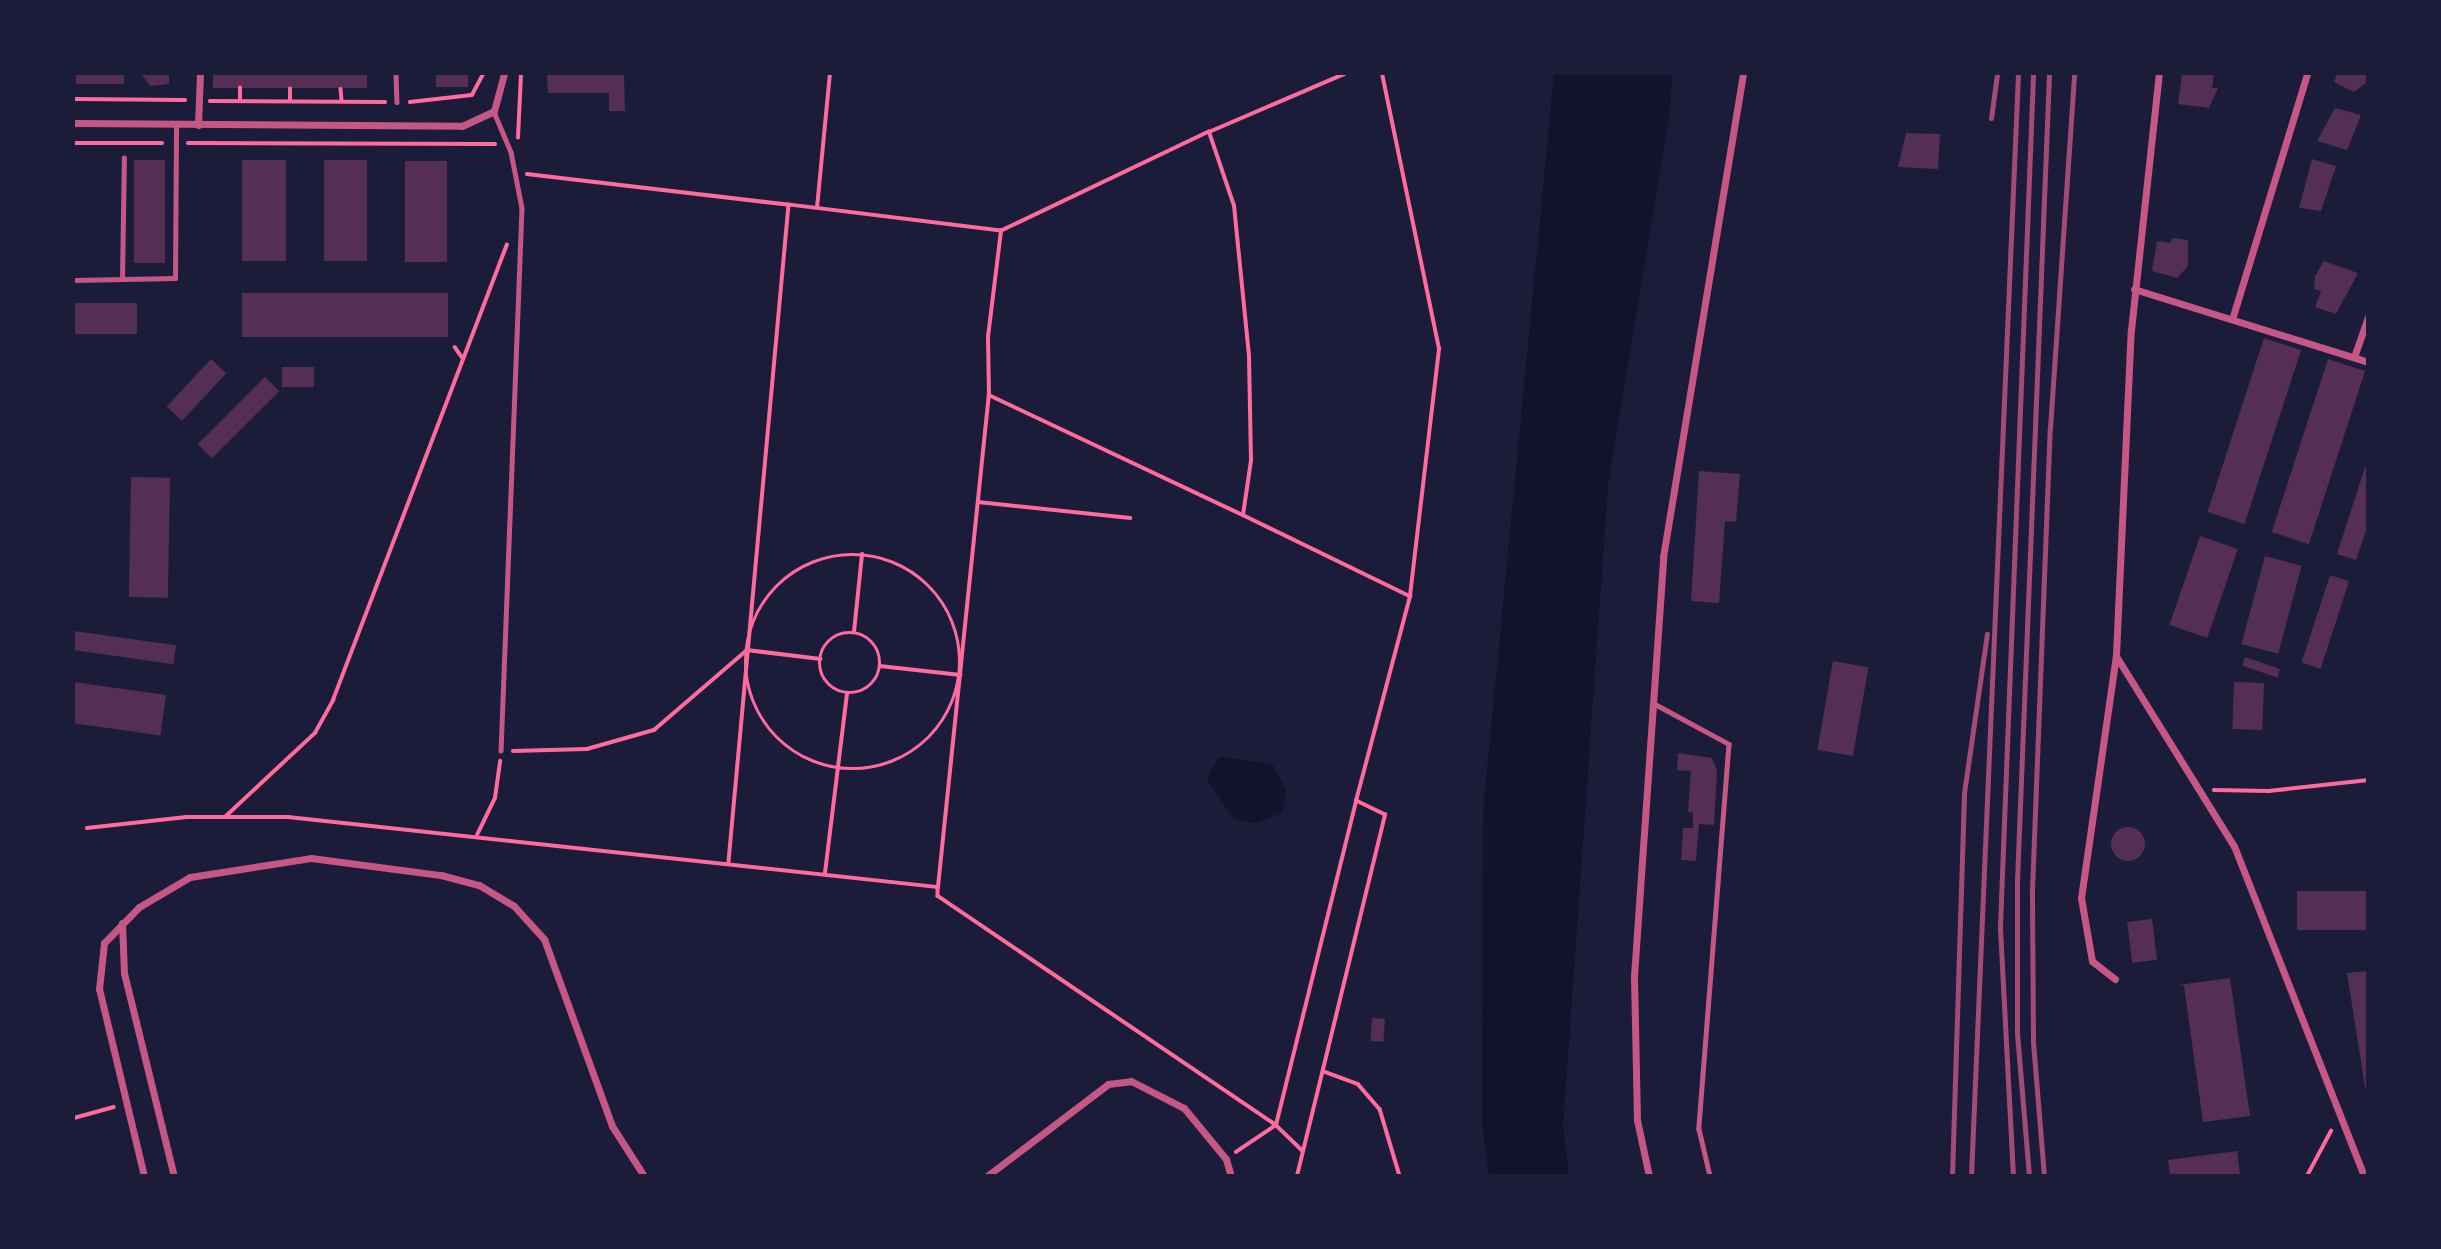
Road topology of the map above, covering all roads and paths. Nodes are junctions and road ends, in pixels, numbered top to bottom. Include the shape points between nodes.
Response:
1 (200, 74) edge
2 (396, 74) edge
3 (483, 74) edge
4 (504, 74) edge
5 (521, 74) edge
6 (830, 74) edge
7 (1344, 74) edge
8 (1382, 74) edge
9 (1743, 74) edge
10 (2159, 74) edge
11 (2307, 74) edge
12 (240, 89) dead end
13 (290, 89) dead end
14 (341, 89) dead end
15 (74, 99) edge
16 (199, 101) junction
17 (240, 101) junction
18 (290, 101) junction
19 (342, 101) junction
20 (397, 102) junction
21 (494, 111) junction
22 (74, 122) edge
23 (176, 125) junction
24 (198, 125) junction
25 (1209, 132) junction
26 (74, 143) edge
27 (176, 143) junction
28 (505, 144) dead end
29 (517, 145) dead end
30 (124, 158) dead end
31 (520, 172) dead end
32 (789, 205) junction
33 (817, 208) junction
34 (1001, 231) junction
35 (512, 233) dead end
36 (122, 279) junction
37 (74, 280) edge
38 (2134, 289) junction
39 (2233, 316) junction
40 (2368, 317) edge
41 (455, 347) dead end
42 (463, 357) junction
43 (2354, 357) junction
44 (2368, 362) edge
45 (989, 395) junction
46 (978, 502) junction
47 (1243, 515) junction
48 (1130, 517) dead end
49 (862, 554) junction
50 (1410, 596) junction
51 (853, 633) junction
52 (747, 650) junction
53 (2116, 655) junction
54 (820, 659) junction
55 (880, 666) junction
56 (960, 675) junction
57 (847, 693) junction
58 (1655, 704) junction
59 (502, 751) junction
60 (838, 768) junction
61 (2368, 780) edge
62 (2193, 782) junction
63 (1356, 801) junction
64 (224, 817) junction
65 (87, 828) dead end
66 (477, 835) junction
67 (729, 862) junction
68 (825, 873) junction
69 (938, 887) junction
70 (122, 922) junction
71 (2115, 979) dead end
72 (1325, 1072) junction
73 (2341, 1106) junction
74 (114, 1107) dead end
75 (74, 1118) edge
76 (1276, 1125) junction
77 (1303, 1151) junction
78 (1226, 1159) junction
79 (144, 1175) edge
80 (174, 1175) edge
81 (644, 1175) edge
82 (987, 1175) edge
83 (1231, 1175) edge
84 (1297, 1175) edge
85 (1400, 1175) edge
86 (1649, 1175) edge
87 (1710, 1175) edge
88 (2307, 1175) edge
89 (2364, 1175) edge

1 - 16 street
2 - 20 lane
3 - 20 path via 477,89 459,100
4 - 21 street
5 - 29 path
6 - 33 path
7 - 25 path
8 - 50 path via 1439,349
9 - 58 street via 1663,556
10 - 38 street
11 - 39 street
12 - 17 path
13 - 18 path
14 - 19 path
15 - 16 path
16 - 17 path
16 - 24 street
17 - 18 path
18 - 19 path
19 - 20 path
21 - 24 street via 462,125
21 - 59 lane via 511,152 522,208
22 - 23 street
23 - 24 street
23 - 27 lane
25 - 34 path
25 - 47 path via 1234,206 1249,356 1251,461
26 - 27 path
27 - 28 path
27 - 36 lane via 175,278
30 - 36 lane
31 - 32 path
32 - 33 path
32 - 52 path
33 - 34 path
34 - 45 path via 988,337
35 - 42 path
36 - 37 lane
38 - 39 street
38 - 53 street
39 - 43 street
40 - 43 street
41 - 42 path
42 - 64 path via 333,699 315,733
43 - 44 street
45 - 46 path
45 - 47 path
46 - 48 path
46 - 56 path
47 - 50 path
49 - 51 path
49 - 52 path via 829,557 798,569 773,590 755,618
49 - 56 path via 895,562 925,581 946,608 958,640
50 - 63 path
51 - 54 path via 828,642
51 - 55 path via 876,648
52 - 54 path
52 - 59 path via 654,730 587,749
52 - 60 path via 747,678 770,729 790,748
52 - 67 path
53 - 62 street
53 - 71 street via 2081,898 2092,961
54 - 57 path via 830,685
55 - 56 path
55 - 57 path via 872,683
56 - 60 path via 939,726 919,746 869,768
56 - 69 path
57 - 60 path
58 - 86 street via 1634,975 1637,1120
58 - 87 lane via 1729,744 1699,1129
59 - 66 path via 495,798
60 - 68 path
61 - 62 path via 2269,792 2212,790
62 - 73 street via 2234,846
63 - 72 path via 1385,815
63 - 76 path
64 - 65 path
64 - 66 path
66 - 67 path
67 - 68 path
68 - 69 path
69 - 76 path via 938,896
70 - 79 street via 97,964
70 - 80 street via 124,973
70 - 81 street via 190,877 275,859 311,858 479,885 514,906 544,940 612,1126
72 - 77 path
72 - 85 path via 1358,1084 1380,1109
73 - 88 path
73 - 89 street
74 - 75 path
76 - 77 path
76 - 78 path
77 - 84 path
78 - 82 street via 1184,1108 1131,1081 1108,1084
78 - 83 street

